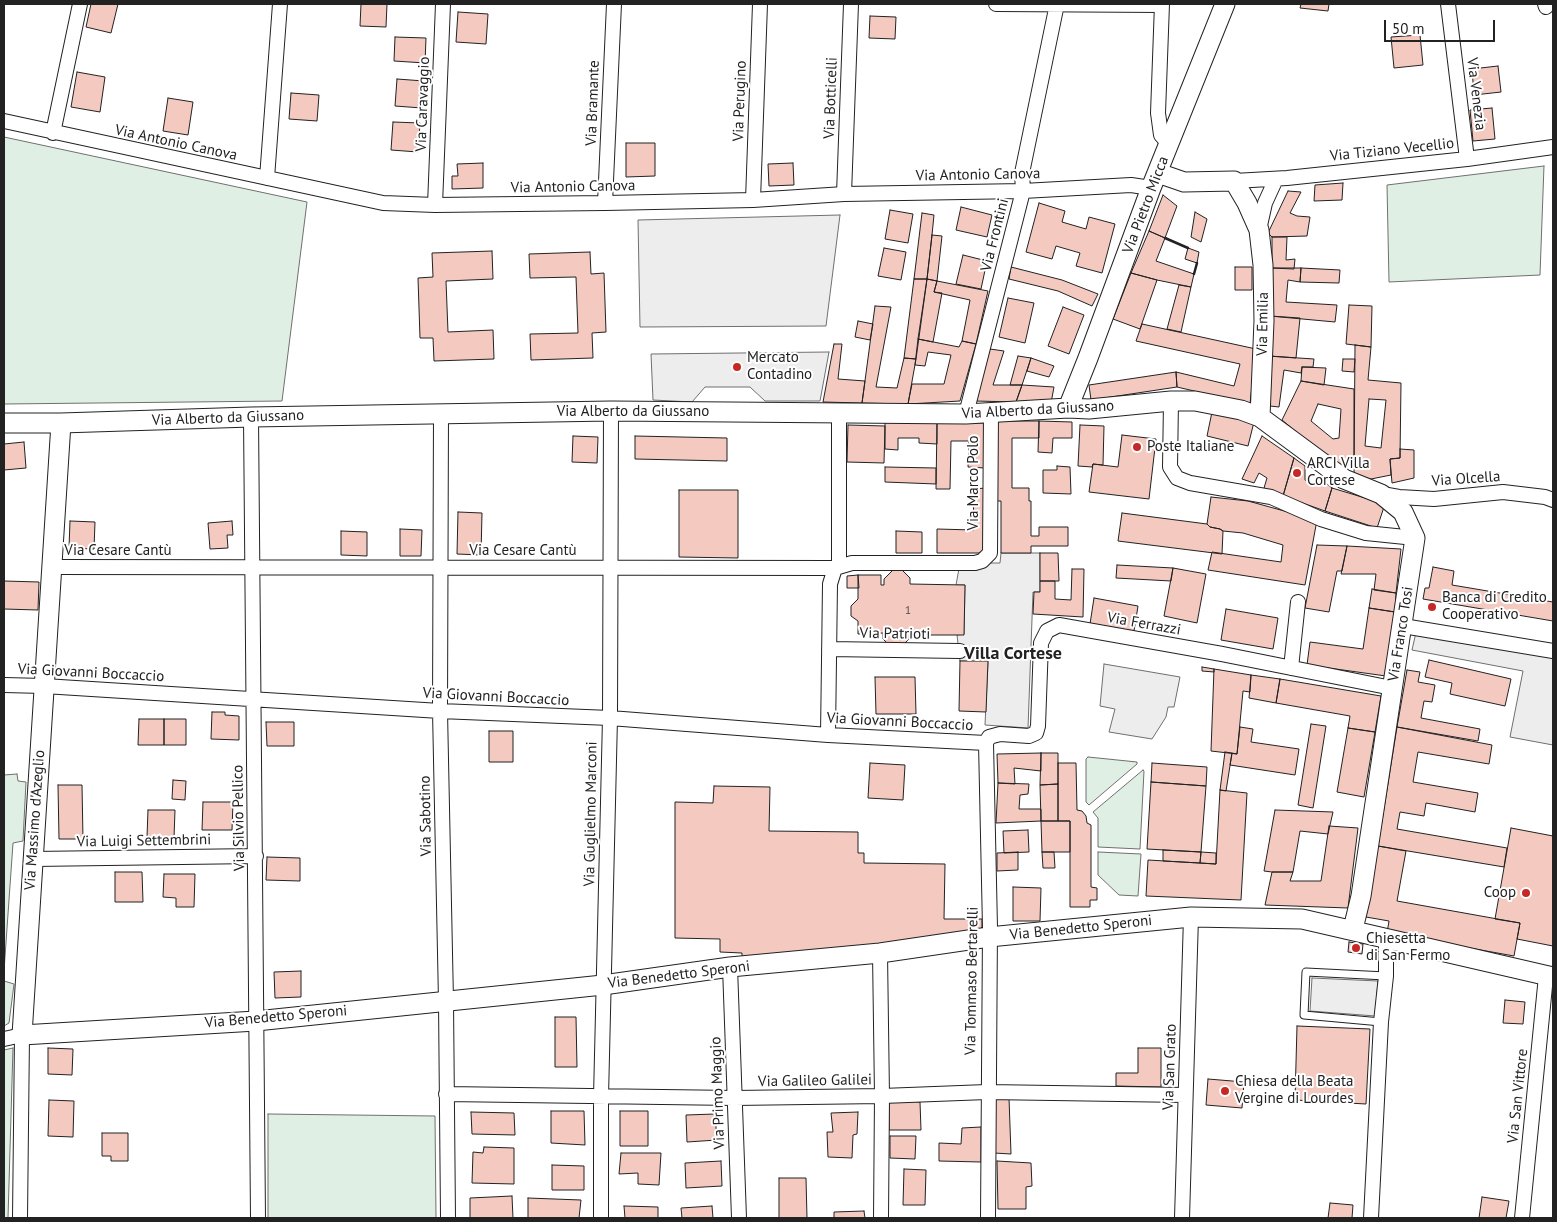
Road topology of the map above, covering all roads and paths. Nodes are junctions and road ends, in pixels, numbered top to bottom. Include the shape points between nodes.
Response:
1 (80, 4) edge
2 (280, 4) edge
3 (443, 4) edge
4 (614, 4) edge
5 (760, 4) edge
6 (851, 4) edge
7 (996, 4) edge
8 (1226, 4) edge
9 (1448, 4) edge
10 (1057, 5) edge
11 (1162, 5) edge
12 (4, 121) edge
13 (53, 133) junction
14 (1169, 144) junction
15 (1553, 147) edge
16 (1467, 159) junction
17 (267, 178) junction
18 (1276, 179) junction
19 (1155, 180) junction
20 (1234, 181) junction
21 (1023, 190) junction
22 (844, 194) junction
23 (753, 200) junction
24 (605, 203) junction
25 (435, 205) junction
26 (1259, 230) junction
27 (1171, 401) junction
28 (1068, 408) junction
29 (611, 411) junction
30 (839, 412) junction
31 (991, 413) junction
32 (441, 414) junction
33 (966, 414) junction
34 (251, 417) junction
35 (1260, 417) junction
36 (4, 423) edge
37 (61, 423) junction
38 (1381, 494) junction
39 (1553, 500) edge
40 (1416, 538) junction
41 (990, 554) joint
42 (52, 567) junction
43 (837, 567) junction
44 (441, 568) junction
45 (610, 568) junction
46 (252, 569) junction
47 (1298, 602) dead end
48 (1403, 626) junction
49 (829, 649) junction
50 (960, 651) dead end
51 (1553, 651) edge
52 (1292, 668) junction
53 (4, 685) edge
54 (44, 686) junction
55 (1392, 688) junction
56 (254, 700) junction
57 (440, 711) junction
58 (610, 718) junction
59 (828, 735) junction
60 (986, 744) junction
61 (256, 856) junction
62 (33, 859) junction
63 (1191, 917) junction
64 (1353, 929) junction
65 (988, 937) junction
66 (1386, 938) junction
67 (880, 953) junction
68 (730, 967) junction
69 (1386, 976) junction
70 (1550, 977) edge
71 (604, 985) junction
72 (446, 1001) junction
73 (256, 1021) junction
74 (1381, 1022) junction
75 (22, 1035) junction
76 (4, 1039) edge
77 (987, 1092) junction
78 (446, 1094) junction
79 (1185, 1095) junction
80 (882, 1096) junction
81 (601, 1097) junction
82 (734, 1098) junction
83 (20, 1218) edge
84 (258, 1218) edge
85 (448, 1218) edge
86 (601, 1218) edge
87 (739, 1218) edge
88 (881, 1218) edge
89 (988, 1218) edge
90 (1182, 1218) edge
91 (1371, 1218) edge
92 (1522, 1218) edge

1 - 13 street
2 - 17 street
3 - 25 street, Via Caravaggio
4 - 24 street, Via Bramante
5 - 23 street, Via Perugino
6 - 22 street, Via Botticelli
7 - 10 street
8 - 14 street, Via Pietro Micca
9 - 16 street, Via Venezia
10 - 11 street
10 - 21 street, Via Frontini via 1022,173
11 - 14 street via 1158,113 1161,135
12 - 13 street, Via Antonio Canova
13 - 17 street, Via Antonio Canova
14 - 19 street, Via Pietro Micca
15 - 16 street, Via Tiziano Vecellio
16 - 18 street, Via Tiziano Vecellio
17 - 25 street, Via Antonio Canova via 383,203
18 - 20 street, Via Tiziano Vecellio
18 - 26 street via 1265,203
19 - 20 street
19 - 21 street, Via Antonio Canova via 1131,185
19 - 28 street, Via Pietro Micca
20 - 26 street, Via Emilia
21 - 22 street, Via Antonio Canova
21 - 33 street, Via Frontini
22 - 23 street, Via Antonio Canova
23 - 24 street, Via Antonio Canova
24 - 25 street, Via Antonio Canova
26 - 35 street, Via Emilia via 1264,321
27 - 28 street, Via Alberto da Giussano
27 - 35 street, Via Alberto da Giussano via 1195,401
27 - 40 street via 1170,467 1177,478 1271,497 1321,519 1366,533
28 - 31 street, Via Alberto da Giussano
29 - 30 street, Via Alberto da Giussano
29 - 32 street, Via Alberto da Giussano
29 - 45 street, Via Guglielmo Marconi
30 - 33 street, Via Alberto da Giussano
30 - 43 street
31 - 33 street, Via Alberto da Giussano
31 - 41 street, Via Marco Polo
32 - 34 street, Via Alberto da Giussano
32 - 44 street, Via Sabotino
34 - 37 street, Via Alberto da Giussano
34 - 46 street, Via Silvio Pellico
35 - 38 street via 1344,478
36 - 37 street, Via Alberto da Giussano
37 - 42 street, Via Massimo d'Azeglio
38 - 39 street, Via Olcella via 1434,499 1503,492
38 - 40 street via 1403,512
40 - 48 street, Via Franco Tosi
41 - 43 street, Via Cesare Cantù via 975,563 852,563
42 - 46 street, Via Cesare Cantù
42 - 54 street, Via Massimo d'Azeglio
43 - 45 street, Via Cesare Cantù
43 - 49 street via 830,584
44 - 45 street, Via Cesare Cantù
44 - 46 street, Via Cesare Cantù
44 - 57 street, Via Sabotino
45 - 58 street, Via Guglielmo Marconi
46 - 56 street, Via Silvio Pellico
47 - 52 street
48 - 51 street
48 - 55 street, Via Franco Tosi
49 - 50 street, Via Patrioti
49 - 59 street
52 - 55 street, Via Ferrazzi
52 - 60 street, Via Ferrazzi via 1059,625 1047,631 1041,643 1036,733 1029,736 1000,734 990,737
53 - 54 street, Via Giovanni Boccaccio
54 - 56 street, Via Giovanni Boccaccio
54 - 62 street, Via Massimo d'Azeglio
55 - 64 street, Via Franco Tosi via 1361,896
56 - 57 street, Via Giovanni Boccaccio
56 - 61 street, Via Silvio Pellico
57 - 58 street, Via Giovanni Boccaccio
57 - 72 street, Via Sabotino
58 - 59 street, Via Giovanni Boccaccio
58 - 71 street, Via Guglielmo Marconi
59 - 60 street, Via Giovanni Boccaccio
60 - 65 street, Via Tommaso Bertarelli
61 - 62 street, Via Luigi Settembrini
61 - 73 street, Via Silvio Pellico
62 - 75 street, Via Massimo d'Azeglio
63 - 64 street, Via Benedetto Speroni via 1302,919
63 - 65 street, Via Benedetto Speroni
63 - 79 street, Via San Grato
64 - 66 street, Via Benedetto Speroni
65 - 67 street, Via Benedetto Speroni
65 - 77 street, Via Tommaso Bertarelli
66 - 69 street
66 - 70 street, Via Benedetto Speroni
67 - 68 street, Via Benedetto Speroni
67 - 80 street
68 - 71 street, Via Benedetto Speroni
68 - 82 street, Via Primo Maggio
69 - 74 street
69 - 74 lane via 1306,972 1304,1016
70 - 92 street, Via San Vittore
71 - 72 street, Via Benedetto Speroni
71 - 81 street, Via Guglielmo Marconi
72 - 73 street, Via Benedetto Speroni
72 - 78 street, Via Sabotino
73 - 75 street, Via Benedetto Speroni
73 - 84 street, Via Silvio Pellico
74 - 91 street
75 - 76 street, Via Benedetto Speroni
75 - 83 street, Via Massimo d'Azeglio
77 - 79 street, Via Galileo Galilei
77 - 80 street, Via Galileo Galilei
77 - 89 street, Via Tommaso Bertarelli
78 - 81 street, Via Galileo Galilei
78 - 85 street, Via Sabotino
79 - 90 street, Via San Grato
80 - 82 street, Via Galileo Galilei
80 - 88 street
81 - 82 street, Via Galileo Galilei
81 - 86 street, Via Guglielmo Marconi
82 - 87 street, Via Primo Maggio

